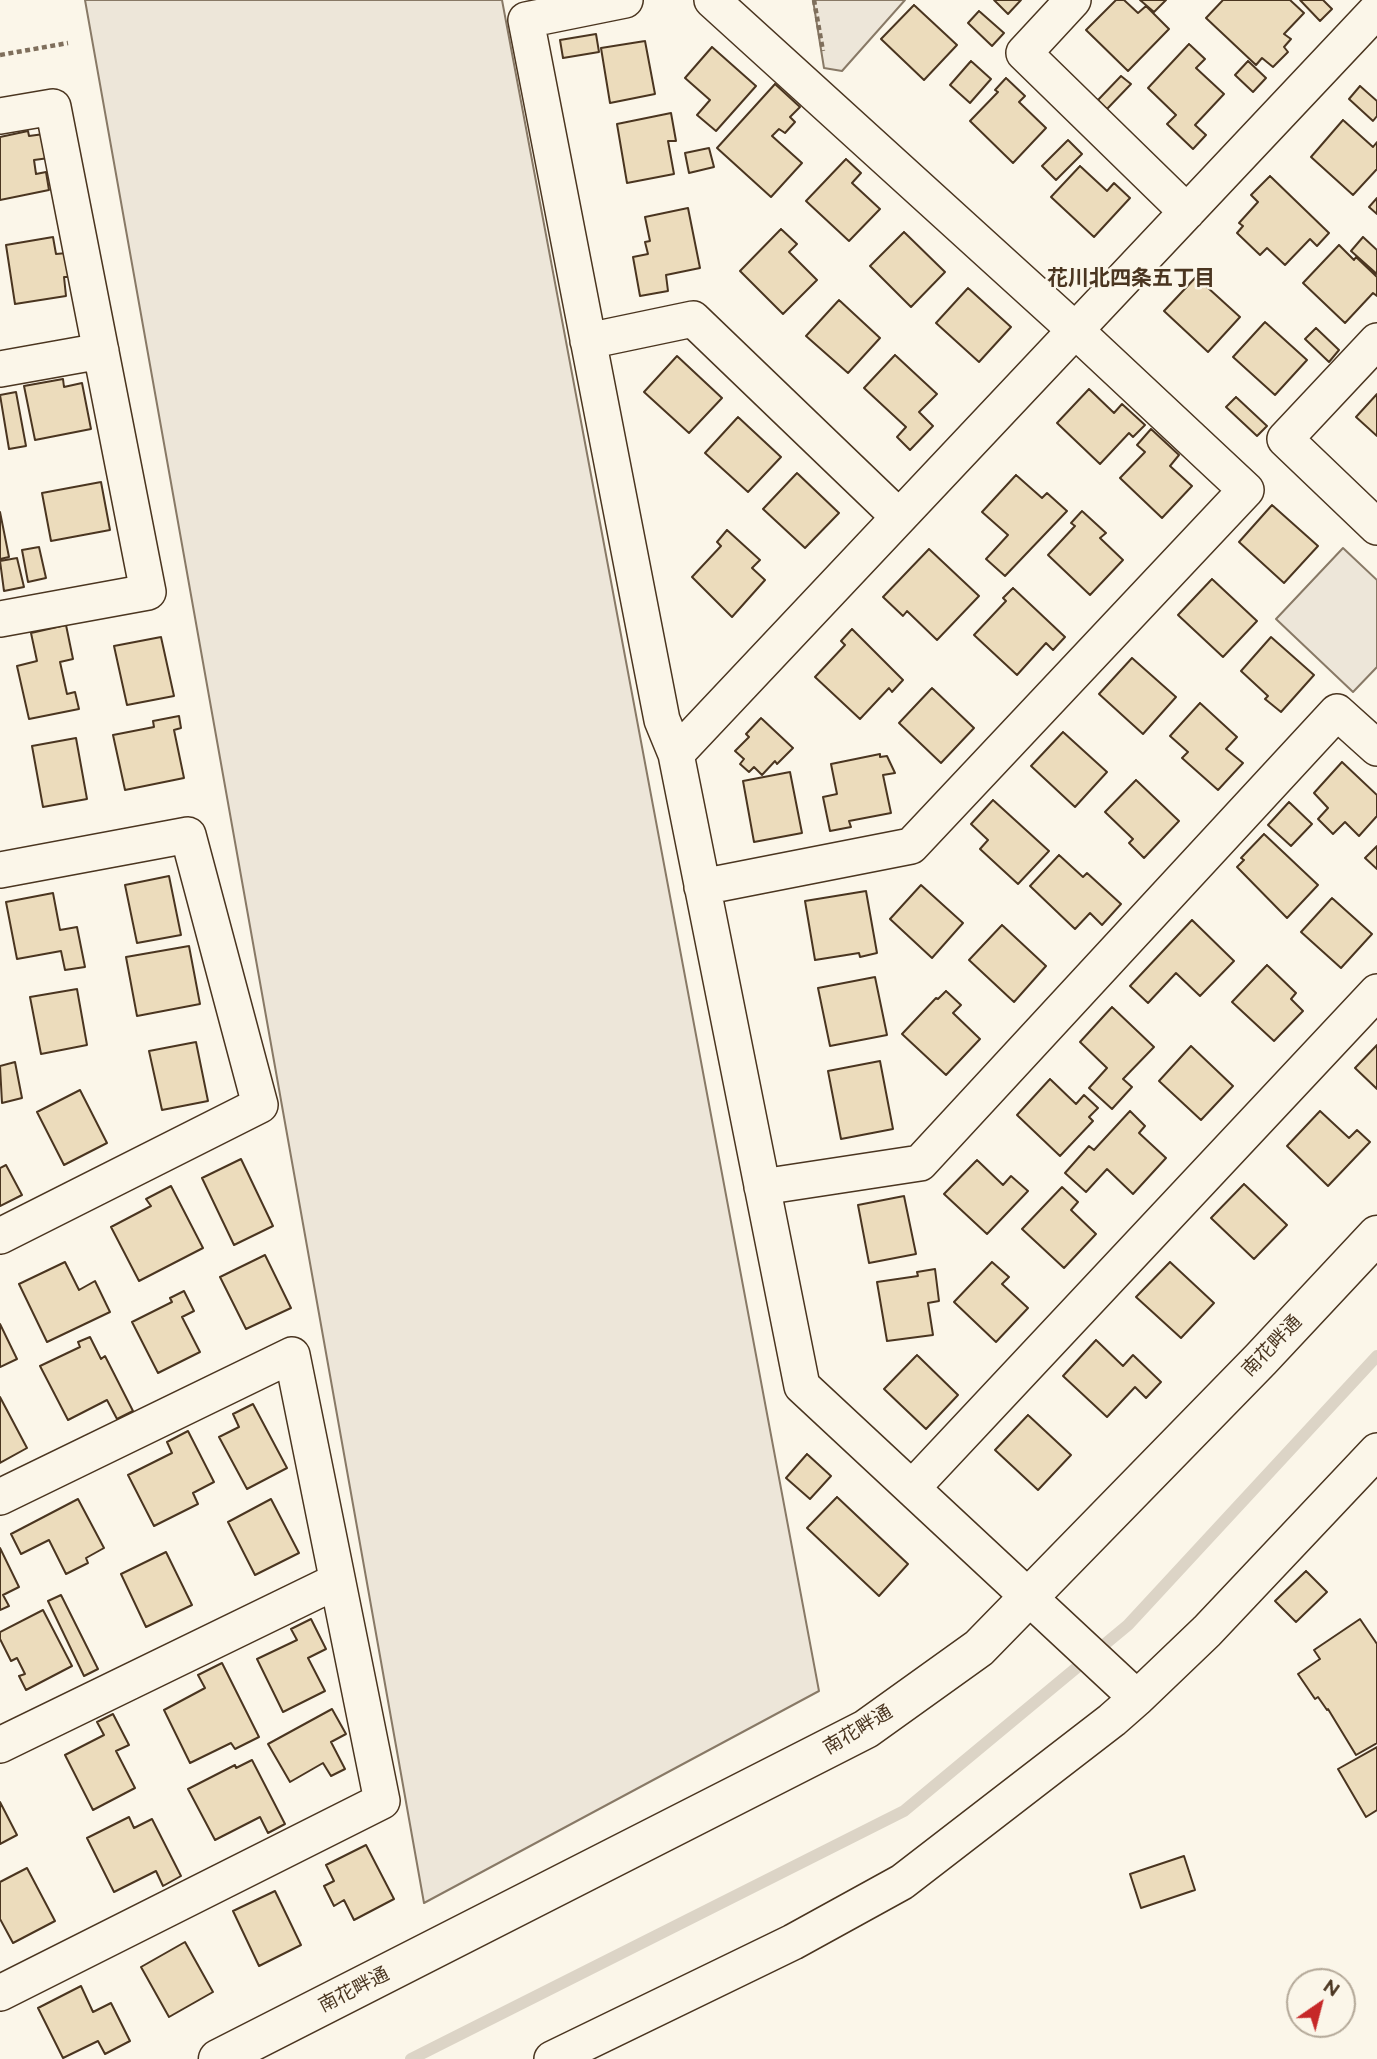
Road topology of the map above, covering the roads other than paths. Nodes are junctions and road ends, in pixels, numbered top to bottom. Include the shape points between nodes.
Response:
1 (625, 0) edge
2 (712, 0) edge
3 (1073, 0) edge
4 (1377, 10) edge
5 (0, 116) edge
6 (1187, 212) junction
7 (1075, 330) junction
8 (588, 341) junction
9 (1377, 341) edge
10 (101, 351) junction
11 (0, 369) edge
12 (900, 517) junction
13 (1377, 527) edge
14 (0, 619) edge
15 (1377, 748) edge
16 (676, 754) junction
17 (0, 870) edge
18 (702, 887) junction
19 (1377, 992) edge
20 (762, 1187) junction
21 (1377, 1235) edge
22 (0, 1236) edge
23 (1377, 1451) edge
24 (912, 1488) junction
25 (0, 1497) edge
26 (337, 1581) junction
27 (1029, 1595) junction
28 (1137, 1698) junction
29 (0, 1745) edge
30 (0, 1993) edge
31 (218, 2059) edge
32 (552, 2059) edge

1 - 8 street via 526,20
2 - 7 street
3 - 6 street via 1024,53
4 - 6 street
5 - 10 street via 53,107
6 - 7 street
7 - 12 street
7 - 18 street via 1246,490 911,846
8 - 12 street via 693,319
8 - 16 street via 662,720
9 - 13 street via 1285,439
10 - 11 street
10 - 14 street via 148,592
12 - 16 street
15 - 20 street via 1337,712 920,1163
16 - 18 street
17 - 22 street via 188,835 260,1105
18 - 20 street
19 - 24 street
20 - 24 street via 802,1386
21 - 27 street, 南花畔通
23 - 28 street via 1207,1631
24 - 27 street
25 - 26 street via 292,1355
26 - 29 street
26 - 30 street via 382,1801
27 - 28 street
27 - 31 street, 南花畔通 via 979,1648 866,1729
28 - 32 street via 902,1882 793,1942

